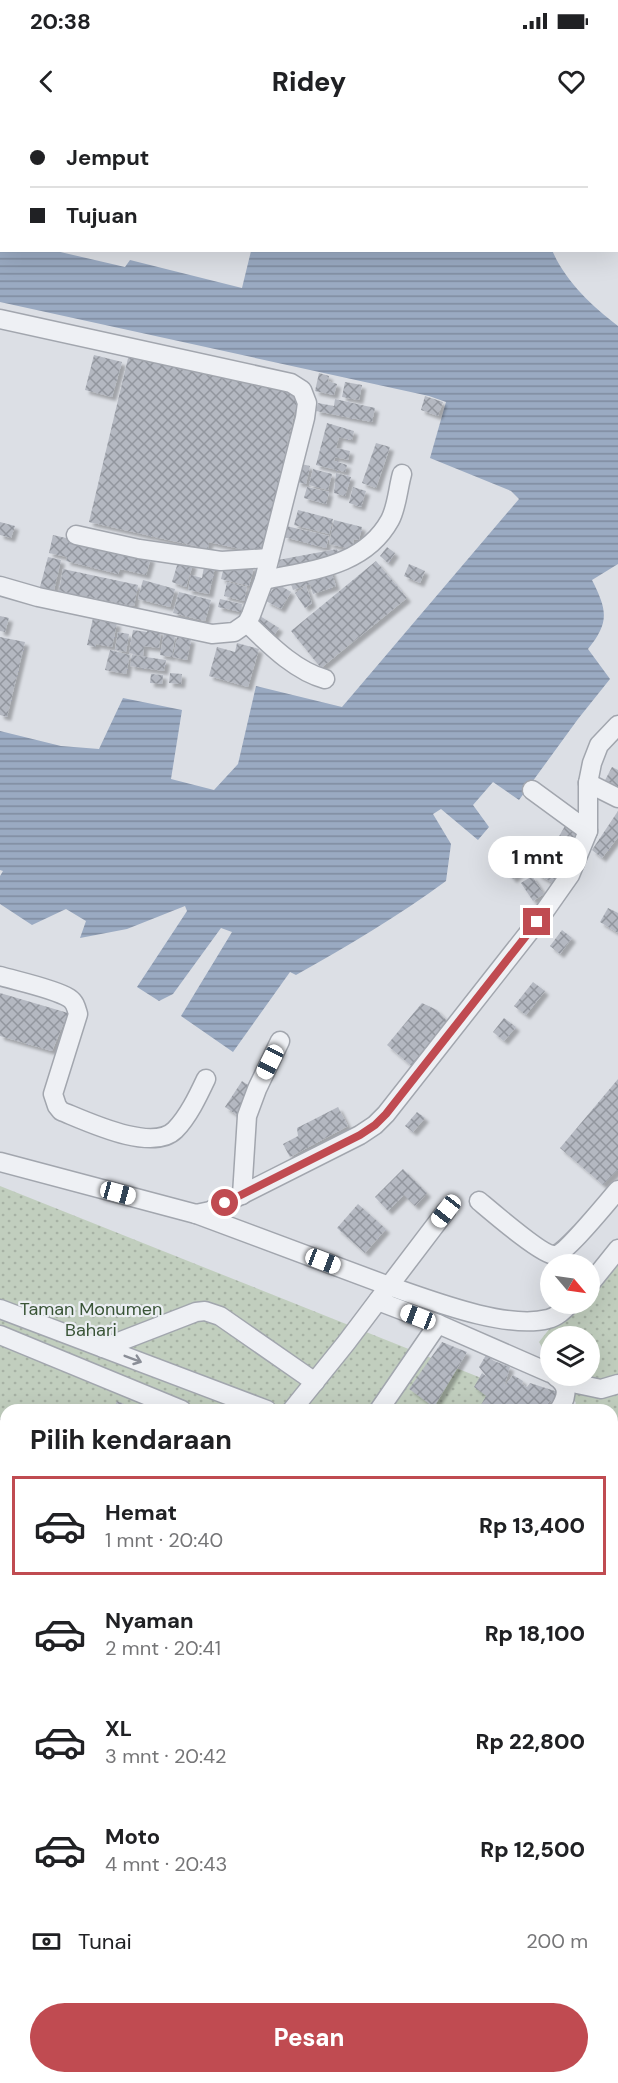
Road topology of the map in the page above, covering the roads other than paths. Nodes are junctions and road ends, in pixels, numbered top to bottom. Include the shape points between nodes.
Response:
1 (0, 319) edge
2 (402, 474) dead end
3 (76, 535) dead end
4 (269, 558) junction
5 (264, 580) junction
6 (0, 586) edge
7 (248, 623) junction
8 (325, 679) dead end
9 (618, 724) edge
10 (588, 783) junction
11 (532, 790) dead end
12 (618, 798) edge
13 (588, 831) junction
14 (0, 976) edge
15 (280, 1041) dead end
16 (206, 1079) dead end
17 (0, 1162) edge
18 (618, 1190) edge
19 (242, 1195) junction
20 (479, 1202) dead end
21 (446, 1211) dead end
22 (196, 1214) junction
23 (618, 1249) edge
24 (600, 1272) edge
25 (389, 1286) junction
26 (378, 1301) junction
27 (0, 1309) edge
28 (557, 1314) edge
29 (438, 1324) junction
30 (0, 1335) edge
31 (83, 1339) junction
32 (103, 1348) junction
33 (72, 1365) junction
34 (540, 1370) edge
35 (315, 1382) junction
36 (618, 1384) edge
37 (563, 1386) edge
38 (590, 1386) edge
39 (167, 1404) edge
40 (251, 1404) edge
41 (297, 1404) edge
42 (383, 1404) edge
43 (562, 1404) edge

1 - 4 street via 291,383 302,390 307,403 305,418
2 - 5 street via 391,518 365,549 339,564
3 - 4 street via 221,561
4 - 5 street
5 - 7 street
6 - 7 street via 212,634 234,632
7 - 8 street via 298,667
9 - 10 street via 599,745
10 - 12 street
10 - 13 street
11 - 13 street
13 - 19 street via 570,875 537,922 386,1114 360,1135
14 - 16 street via 70,998 76,1005 78,1014 53,1094 62,1111 114,1132 165,1137 183,1119
15 - 19 street via 247,1116
17 - 22 street
18 - 20 street via 568,1247 556,1255 530,1241
19 - 22 street
21 - 25 street
22 - 25 street
23 - 24 street
25 - 26 street
25 - 28 street via 455,1308 510,1320 531,1322
26 - 29 street
26 - 35 street
27 - 31 street
29 - 34 street
29 - 42 street
30 - 33 street
31 - 32 street
31 - 33 street
32 - 35 street via 205,1311 220,1316
32 -> 40 street
33 - 39 street
35 - 41 street
36 - 38 street via 601,1389
37 - 43 street via 566,1399

